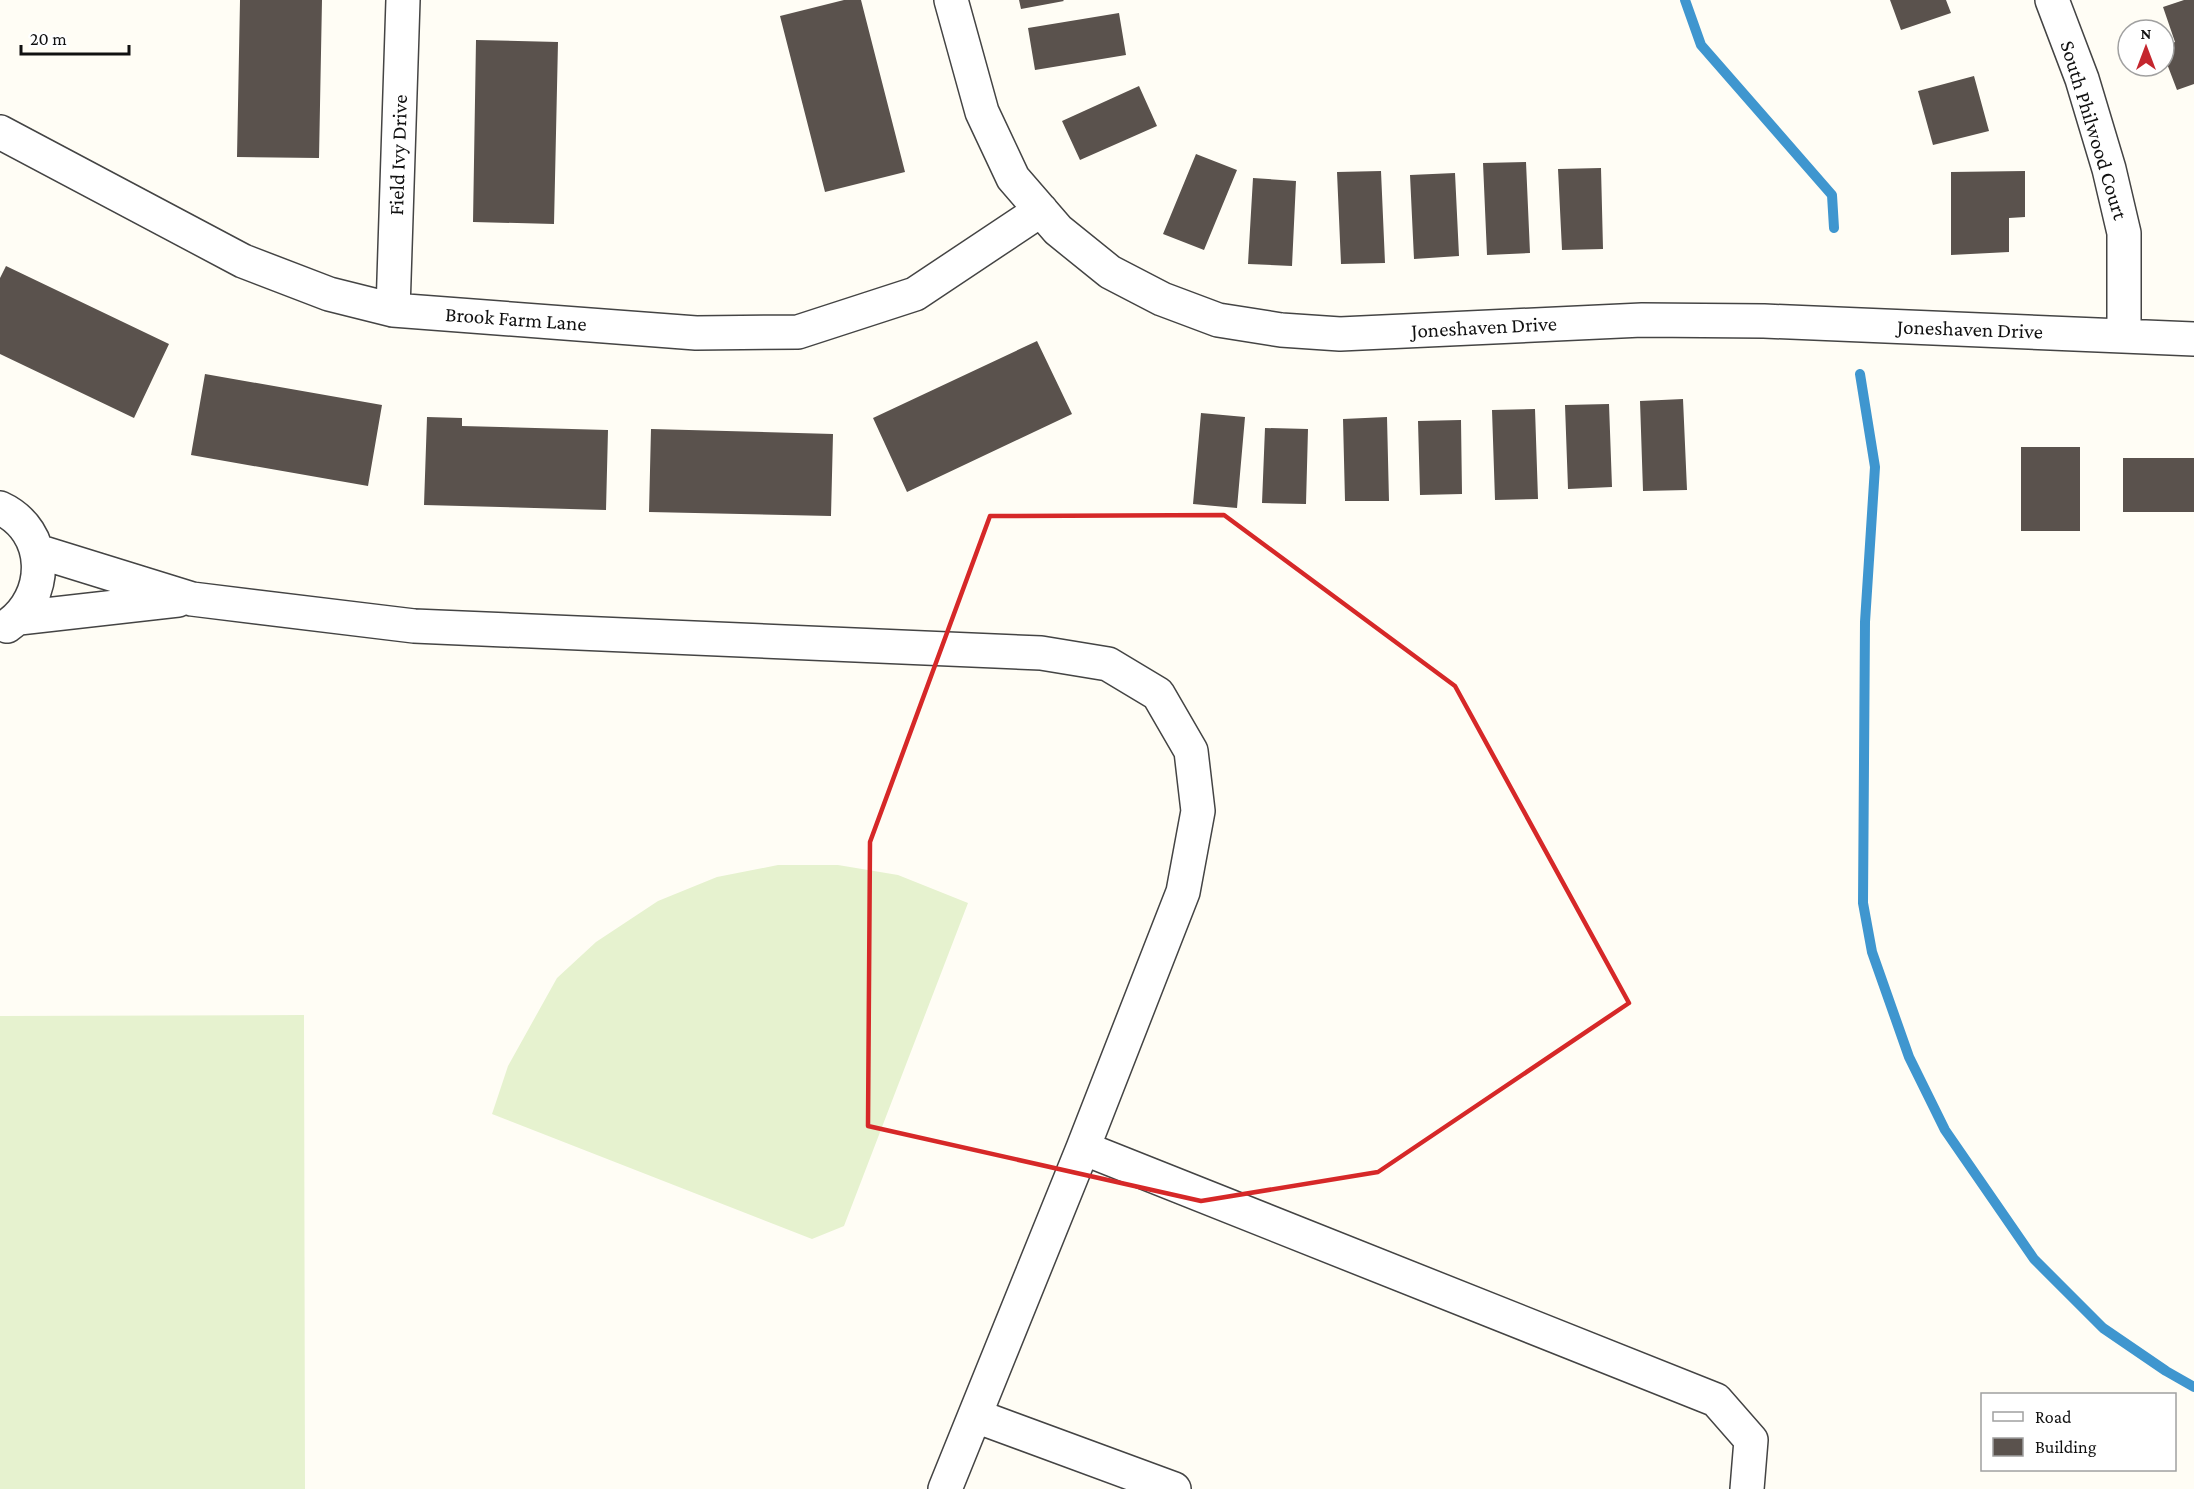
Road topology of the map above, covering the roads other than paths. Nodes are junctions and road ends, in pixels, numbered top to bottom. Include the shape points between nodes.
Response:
1 (403, 0) edge
2 (951, 0) edge
3 (2052, 0) edge
4 (0, 132) edge
5 (1041, 210) junction
6 (393, 310) junction
7 (2124, 335) junction
8 (2194, 339) edge
9 (0, 508) edge
10 (37, 551) junction
11 (192, 599) junction
12 (10, 624) edge
13 (1083, 1148) junction
14 (976, 1416) junction
15 (945, 1489) edge
16 (1174, 1489) edge
17 (1747, 1489) edge

1 - 6 street, Field Ivy Drive
2 - 5 street, Joneshaven Drive via 982,112 1013,178
3 - 7 street, South Philwood Court via 2082,79 2124,233
4 - 6 street, Brook Farm Lane via 243,261 329,294
5 - 6 street, Brook Farm Lane via 915,294 798,332 696,333
5 - 7 street, Joneshaven Drive via 1110,272 1162,299 1218,320 1281,330 1340,334 1642,320
7 - 8 street, Joneshaven Drive
9 - 10 street via 11,513 27,530
10 - 11 street
10 - 12 street via 39,575 33,598
11 - 12 street
11 - 13 street via 414,626 1041,653 1108,664 1158,694 1191,751 1198,811 1183,892
13 - 14 street
13 - 17 street via 1716,1400 1751,1440
14 - 15 street
14 - 16 street

